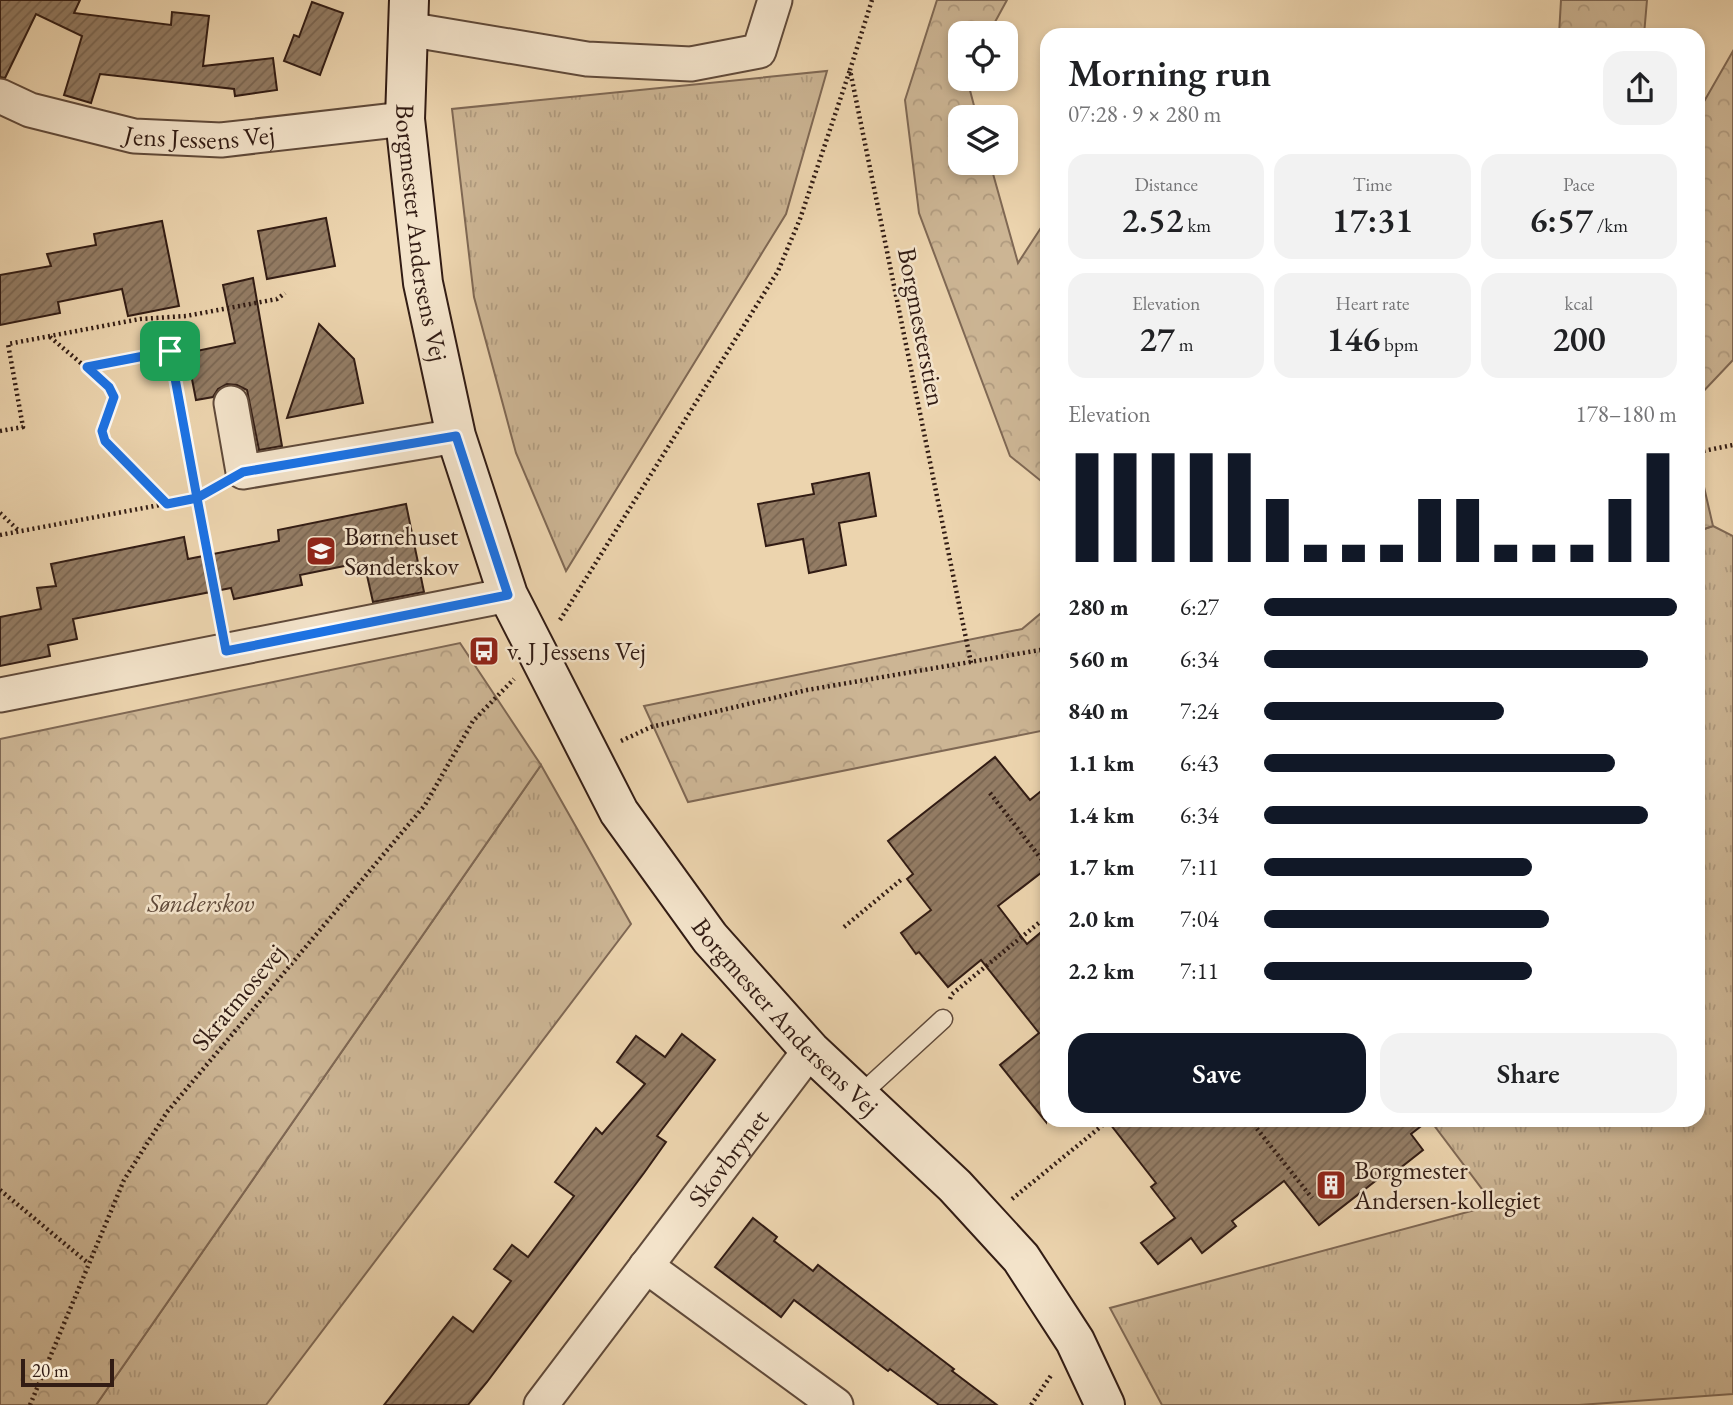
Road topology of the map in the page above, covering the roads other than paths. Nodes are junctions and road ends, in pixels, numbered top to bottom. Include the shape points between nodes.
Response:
1 (775, 0) edge
2 (408, 14) edge
3 (0, 96) edge
4 (405, 119) junction
5 (231, 403) dead end
6 (456, 436) junction
7 (508, 595) junction
8 (0, 695) edge
9 (943, 1019) road end
10 (810, 1050) junction
11 (859, 1096) junction
12 (646, 1266) junction
13 (541, 1405) edge
14 (835, 1405) edge
15 (1105, 1405) edge

1 - 2 street, Borgmester Andersens Vej via 759,51 691,64 587,59
2 - 4 street, Borgmester Andersens Vej
3 - 4 street, Jens Jessens Vej via 30,110 134,136 221,140
4 - 6 street, Borgmester Andersens Vej via 423,284
5 - 6 street via 243,472
6 - 7 street, Borgmester Andersens Vej
7 - 8 street
7 - 10 street, Borgmester Andersens Vej via 619,812 710,937
9 - 11 lane
10 - 11 street, Borgmester Andersens Vej
10 - 12 street, Skovbrynet
11 - 15 street, Borgmester Andersens Vej via 955,1186 1021,1258 1075,1341
12 - 13 street, Skovbrynet
12 - 14 street

